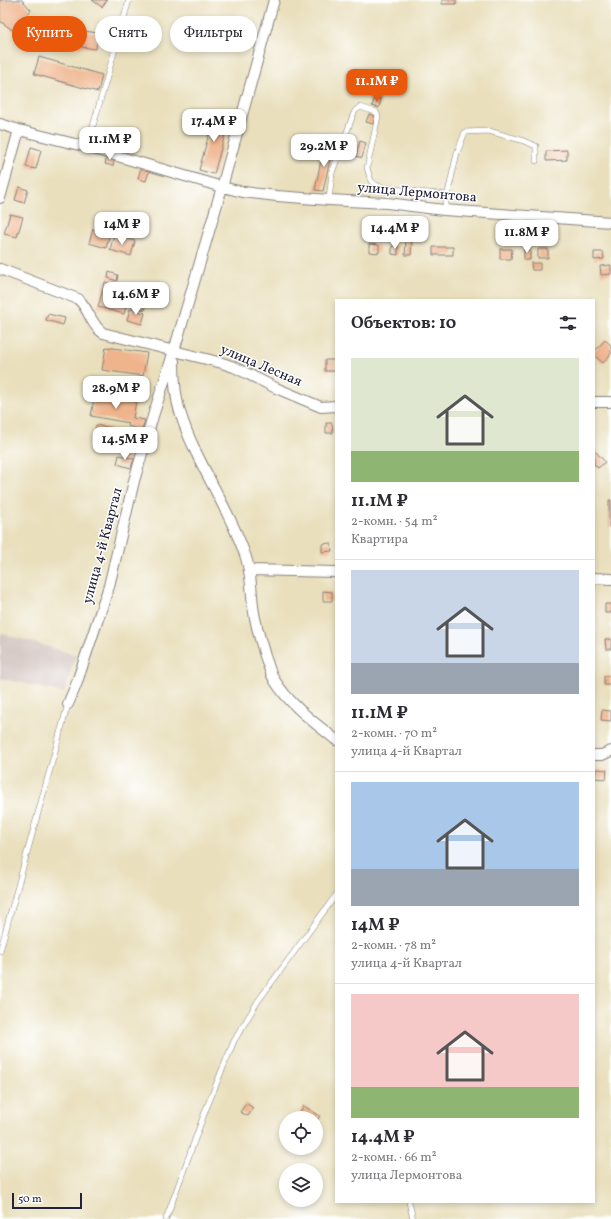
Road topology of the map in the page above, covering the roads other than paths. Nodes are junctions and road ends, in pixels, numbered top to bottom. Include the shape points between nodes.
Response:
1 (129, 0) edge
2 (274, 0) edge
3 (0, 124) edge
4 (19, 130) junction
5 (87, 147) junction
6 (536, 161) dead end
7 (222, 187) junction
8 (448, 195) junction
9 (0, 198) edge
10 (329, 200) junction
11 (444, 210) junction
12 (611, 222) edge
13 (0, 269) edge
14 (174, 350) junction
15 (595, 402) edge
16 (611, 402) edge
17 (335, 406) edge
18 (249, 570) junction
19 (335, 572) edge
20 (595, 578) edge
21 (611, 579) edge
22 (68, 704) joint
23 (335, 739) edge
24 (611, 751) edge
25 (595, 755) edge
26 (335, 897) edge
27 (0, 951) edge
28 (409, 1203) edge
29 (166, 1219) edge
30 (413, 1219) edge

1 - 5 lane
2 - 7 street, улица 4-й Квартал
3 - 4 street
4 - 5 street
4 - 9 street
5 - 7 street
6 - 8 lane via 536,146 488,131 465,132 457,153
7 - 10 street, улица Лермонтова via 258,194
7 - 14 street, улица 4-й Квартал
8 - 10 lane via 385,188 371,181 367,164 378,116 376,112 360,107 355,110 335,165
8 - 11 lane
10 - 11 street, улица Лермонтова via 387,203
11 - 12 street, улица Лермонтова
13 - 14 street, улица Лесная via 78,299 97,329 103,333
14 - 17 street, улица Лесная via 234,367 321,406
14 - 18 street via 179,410 244,552
14 - 22 street, улица 4-й Квартал via 134,481 109,586
15 - 16 street
18 - 19 street
18 - 23 street via 256,623 274,680 297,707
20 - 21 street
22 - 27 lane
24 - 25 street
26 - 29 lane via 258,1001 234,1041 208,1102
28 - 30 lane

